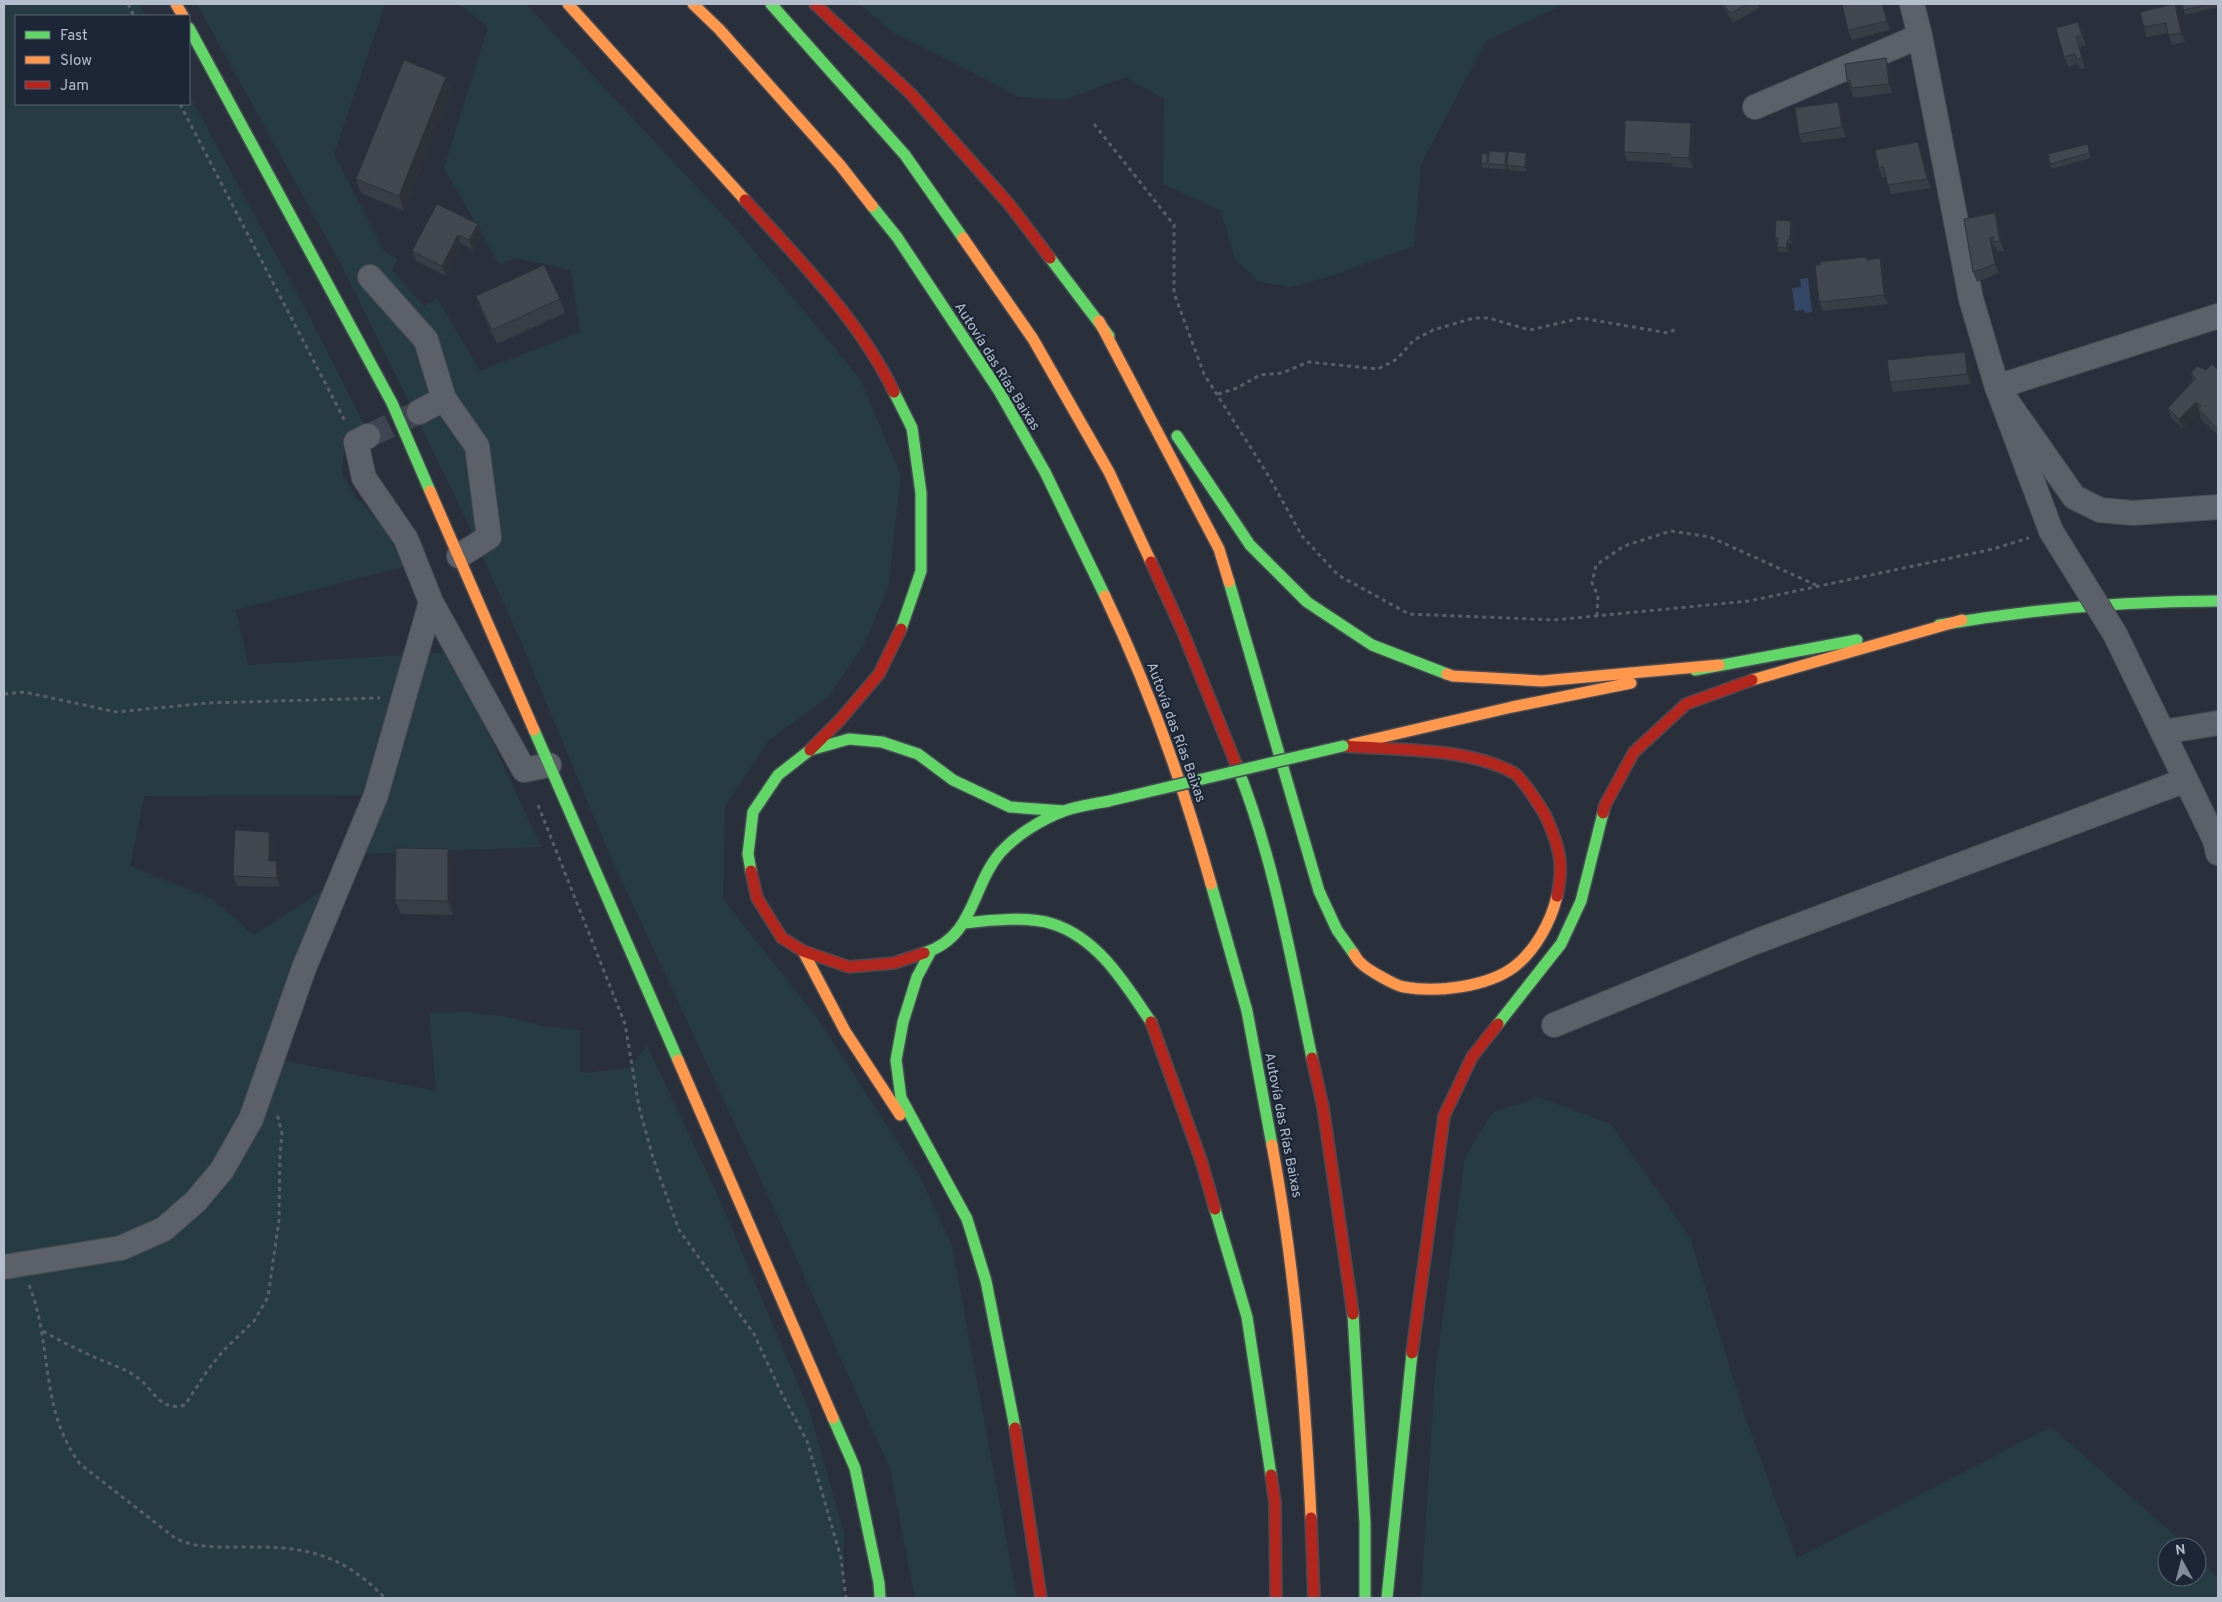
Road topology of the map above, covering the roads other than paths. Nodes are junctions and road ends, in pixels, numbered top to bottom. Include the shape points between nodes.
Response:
1 (568, 4) edge
2 (693, 4) edge
3 (771, 4) edge
4 (815, 4) edge
5 (1912, 4) edge
6 (190, 30) edge
7 (1920, 36) junction
8 (1755, 107) dead end
9 (370, 277) dead end
10 (2218, 316) edge
11 (1099, 321) junction
12 (1997, 387) junction
13 (444, 399) junction
14 (419, 412) tunnel mouth
15 (362, 439) road end
16 (2218, 507) edge
17 (459, 556) junction
18 (2218, 601) edge
19 (431, 602) junction
20 (1962, 620) junction
21 (1719, 665) junction
22 (2218, 723) edge
23 (2162, 732) junction
24 (1343, 746) junction
25 (810, 750) junction
26 (549, 765) junction
27 (2186, 780) junction
28 (1064, 811) junction
29 (2218, 853) edge
30 (965, 923) junction
31 (931, 951) junction
32 (803, 952) junction
33 (1554, 1025) dead end
34 (926, 1147) junction
35 (13, 1265) edge
36 (880, 1598) edge
37 (1041, 1598) edge
38 (1276, 1598) edge
39 (1314, 1598) edge
40 (1365, 1598) edge
41 (1387, 1598) edge

1 - 25 main road via 834,299 881,365 912,428 921,493 921,571 901,629 879,674
2 - 39 main road, Autovía das Rías Baixas via 840,165 897,237 999,391 1045,472 1127,642 1194,822 1248,1020 1285,1217 1306,1412
3 - 40 main road via 905,155 1033,339 1109,472 1182,630 1248,794 1282,916 1323,1107 1354,1317
4 - 11 main road via 911,94 1009,204
5 - 7 street
6 - 17 main road via 392,403
7 - 8 street
7 - 12 street via 1971,299
9 - 13 street via 426,340
10 - 12 street
11 - 21 main road via 1250,545 1307,602 1372,645 1453,676 1542,681
11 - 24 main road via 1218,549 1318,892 1337,930 1361,964 1402,987 1447,990 1492,978 1514,967 1536,943 1553,912 1561,877 1558,844 1543,810 1516,774 1465,755
12 - 16 street via 2074,497 2100,510 2133,513
12 - 23 street, bridge via 2051,531 2115,634
13 - 14 street
13 - 17 street via 476,446 489,536
15 - 19 street via 364,478 406,540
17 - 26 main road
18 - 20 main road via 2063,606
19 - 26 street via 524,770
19 - 35 street via 376,795 304,968 251,1119 222,1170 196,1201 164,1229 121,1248
20 - 21 main road
20 - 41 main road via 1746,682 1686,704 1634,752 1605,806 1581,901 1561,944 1472,1057 1444,1116 1416,1319
21 - 24 main road via 1512,707
22 - 23 street
23 - 27 street
24 - 28 main road, bridge
25 - 28 main road via 849,738 882,742 918,754 953,780 1010,807
25 - 32 main road via 778,775 753,812 748,854 756,898 782,938
26 - 36 main road via 855,1468 880,1583
27 - 29 street
27 - 33 street via 1755,942
28 - 30 main road via 1027,830 1001,852 987,872
30 - 31 main road via 951,938
30 - 38 main road via 1005,919 1052,924 1085,940 1119,975 1152,1024 1201,1160 1247,1317 1275,1503
31 - 32 main road via 894,963 849,967
31 - 34 main road via 917,977 903,1022 896,1060 901,1098
32 - 34 main road via 845,1030 894,1106
34 - 37 main road via 967,1219 986,1281 1017,1438

